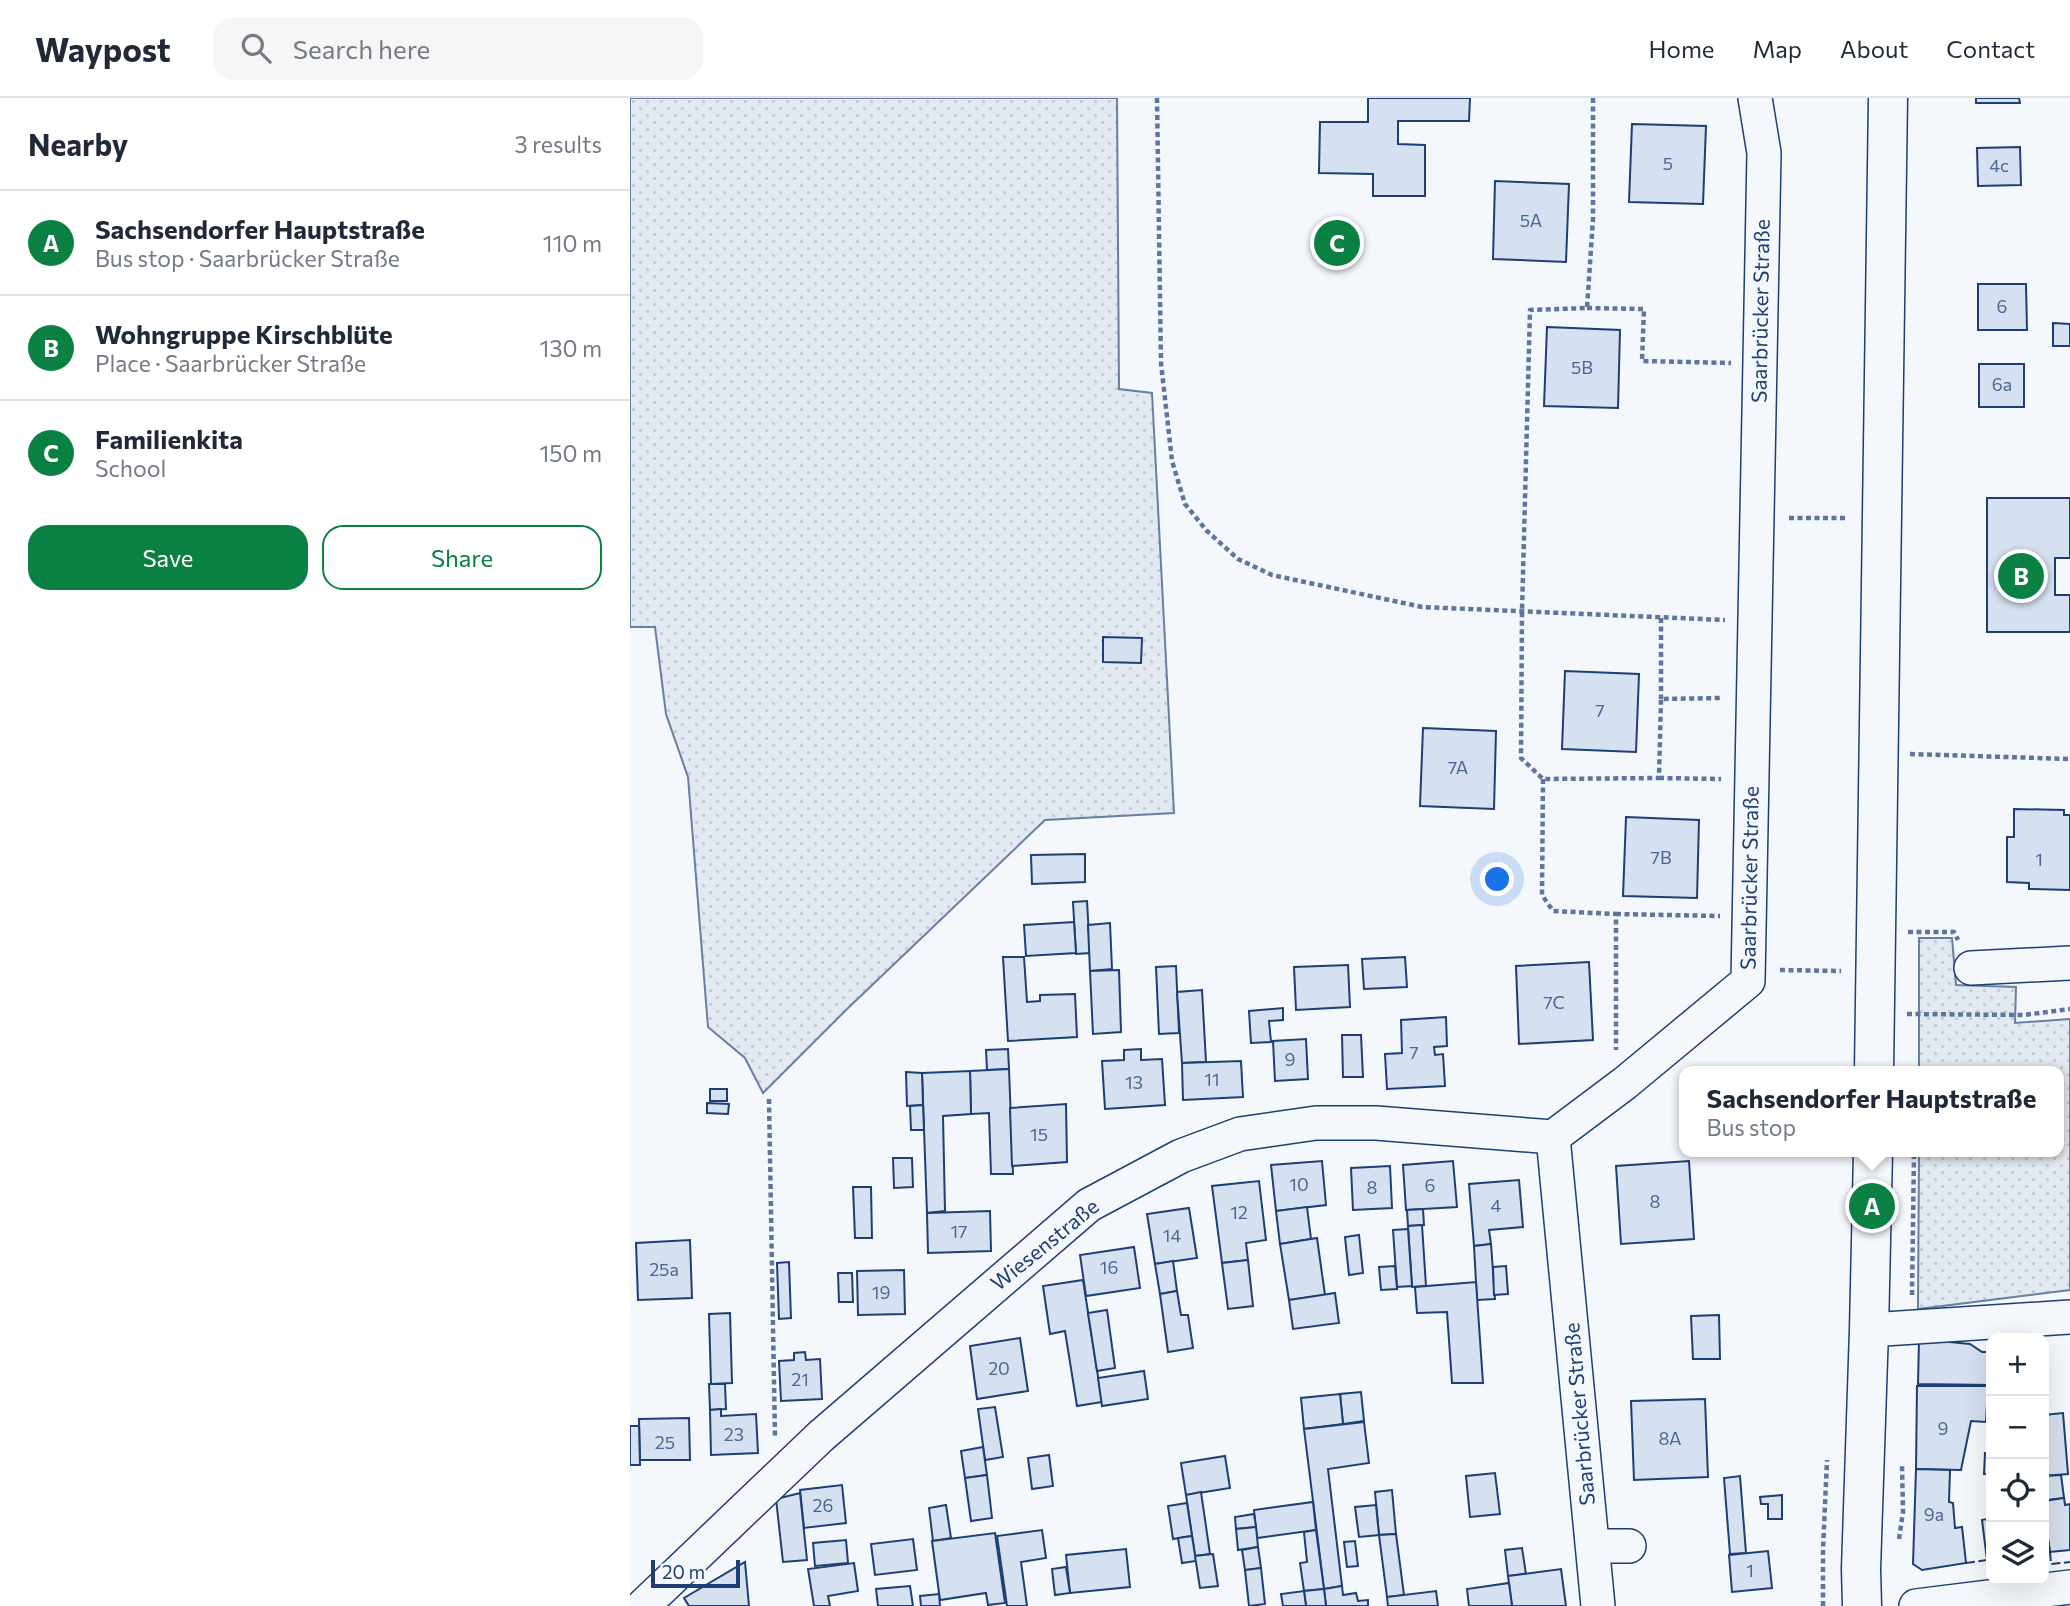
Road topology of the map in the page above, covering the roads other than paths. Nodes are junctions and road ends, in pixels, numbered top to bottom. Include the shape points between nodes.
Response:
1 (1755, 98) edge
2 (1888, 98) edge
3 (2070, 963) edge
4 (1971, 968) road end
5 (1874, 1066) edge
6 (1553, 1137) junction
7 (1873, 1157) edge
8 (2070, 1317) edge
9 (1870, 1330) junction
10 (1593, 1546) junction
11 (1629, 1546) dead end
12 (2070, 1587) edge
13 (643, 1606) edge
14 (1598, 1606) edge
15 (1862, 1606) edge
16 (1916, 1606) edge

1 - 6 street, Saarbrücker Straße via 1764,153 1748,981
2 - 5 main road
3 - 4 street
6 - 10 street, Saarbrücker Straße
6 - 13 street, Wiesenstraße via 1376,1123 1316,1123 1240,1134 1181,1156 1089,1205 776,1477
7 - 9 main road
8 - 9 street
9 - 15 main road
10 - 11 street
10 - 14 street, Saarbrücker Straße
12 - 16 street

